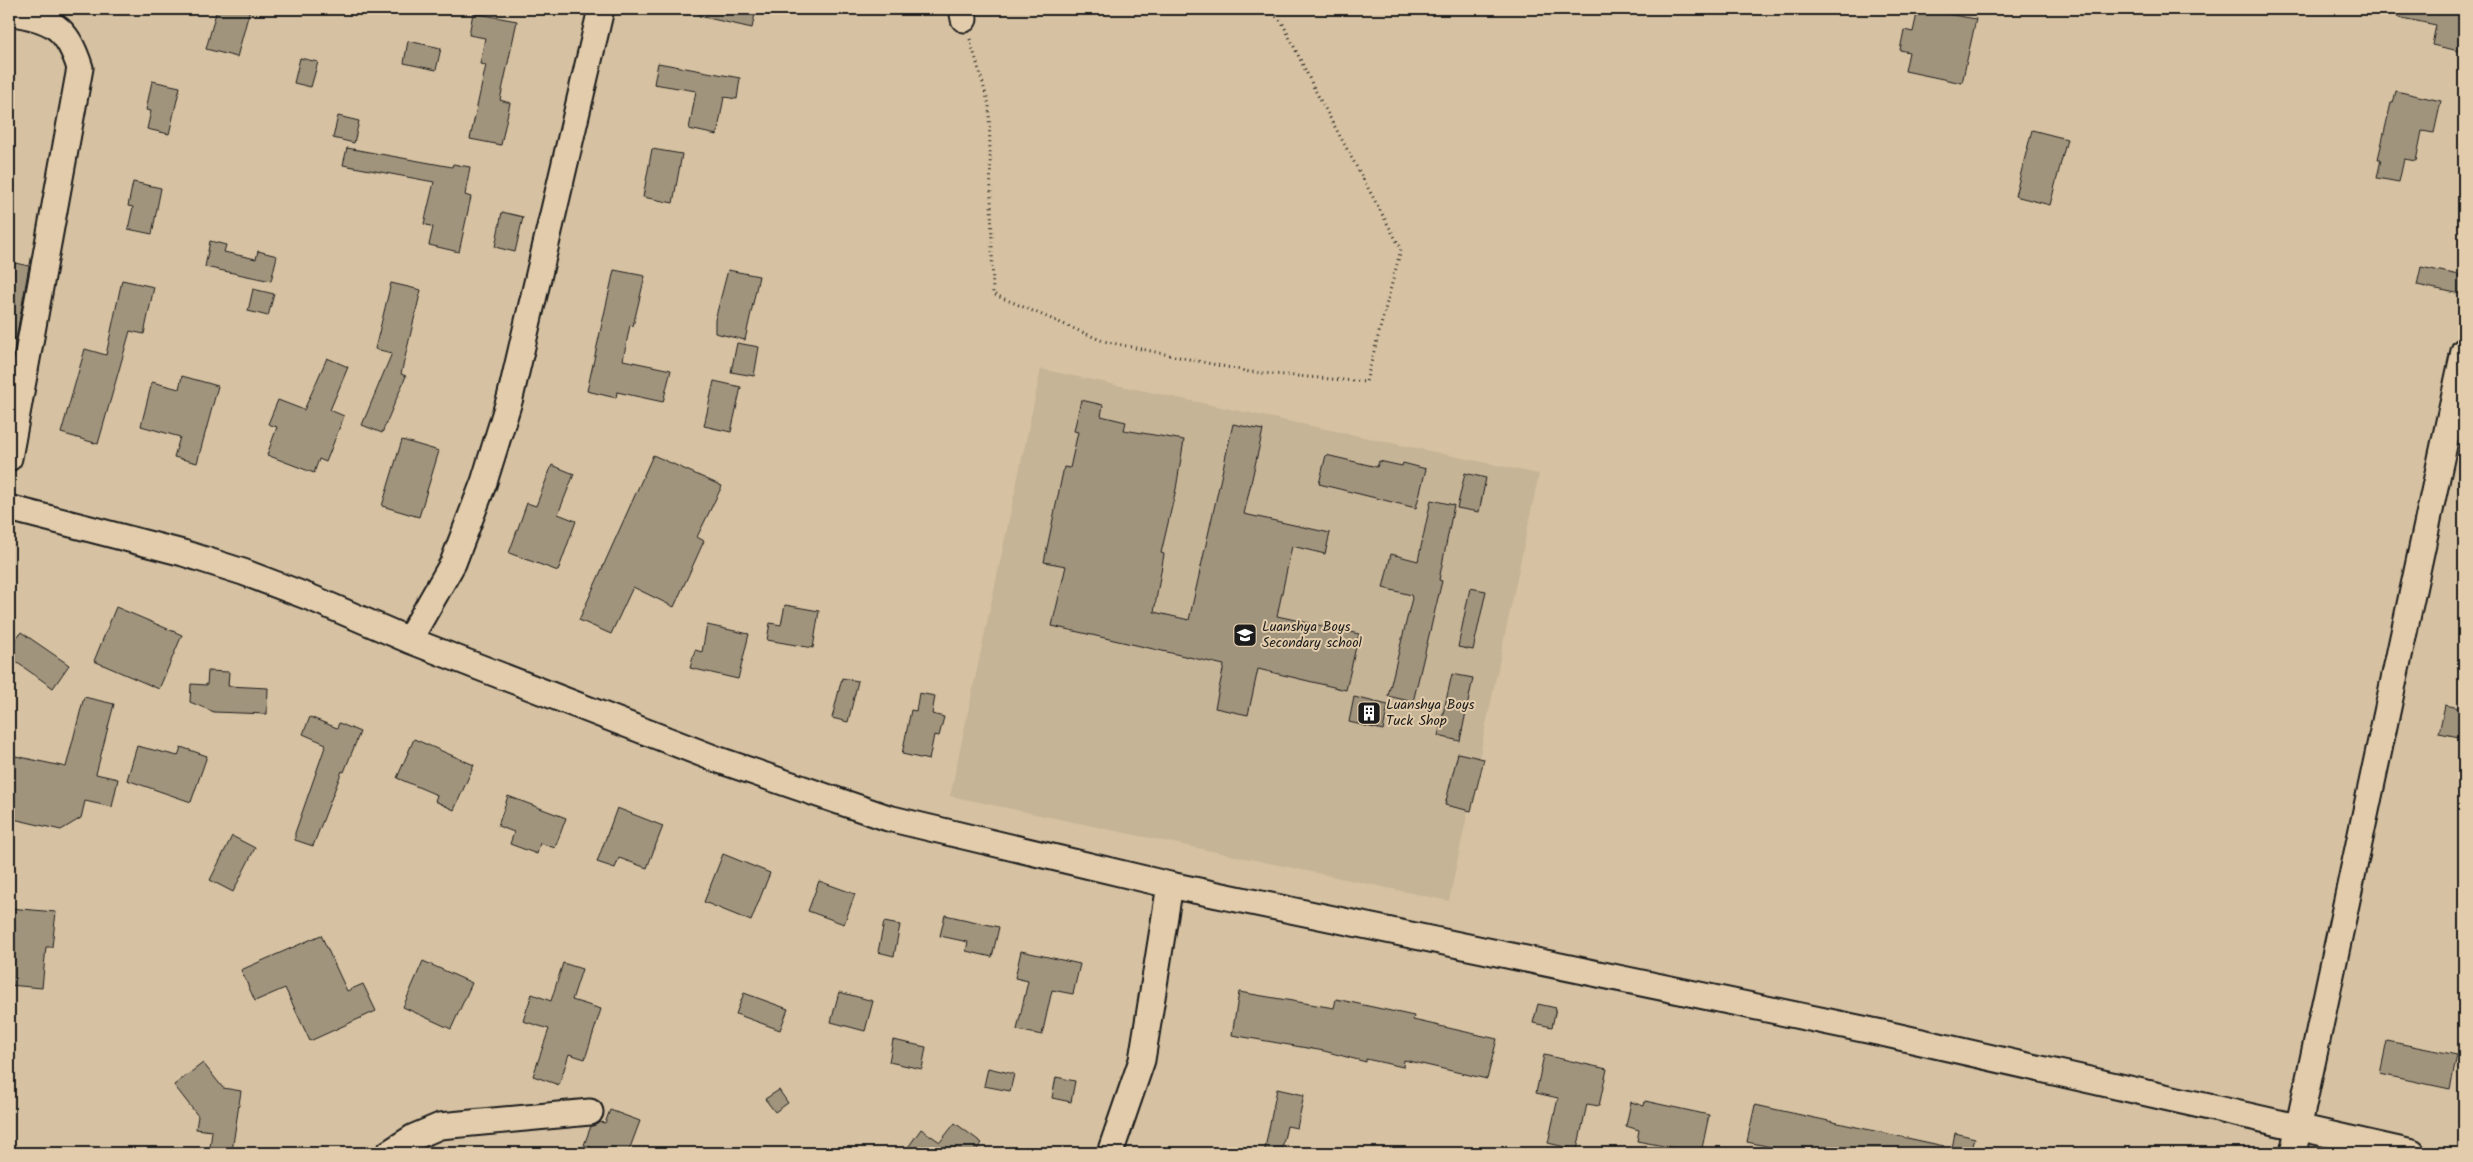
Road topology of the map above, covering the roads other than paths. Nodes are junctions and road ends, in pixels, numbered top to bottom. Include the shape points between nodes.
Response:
1 (601, 9) edge
2 (9, 12) edge
3 (2464, 350) edge
4 (9, 458) edge
5 (9, 508) edge
6 (409, 640) junction
7 (1170, 885) junction
8 (590, 1112) dead end
9 (2299, 1126) junction
10 (389, 1153) edge
11 (1110, 1153) edge
12 (2293, 1153) edge
13 (2412, 1153) edge

1 - 6 street via 502,426 453,563
2 - 4 street via 44,19 59,28 75,52 80,68
3 - 9 street
5 - 6 street via 243,572 314,598
6 - 7 street via 716,759 888,818
7 - 9 street via 1882,1033
7 - 11 street via 1142,1060
8 - 10 street via 440,1126
9 - 12 street
9 - 13 street

